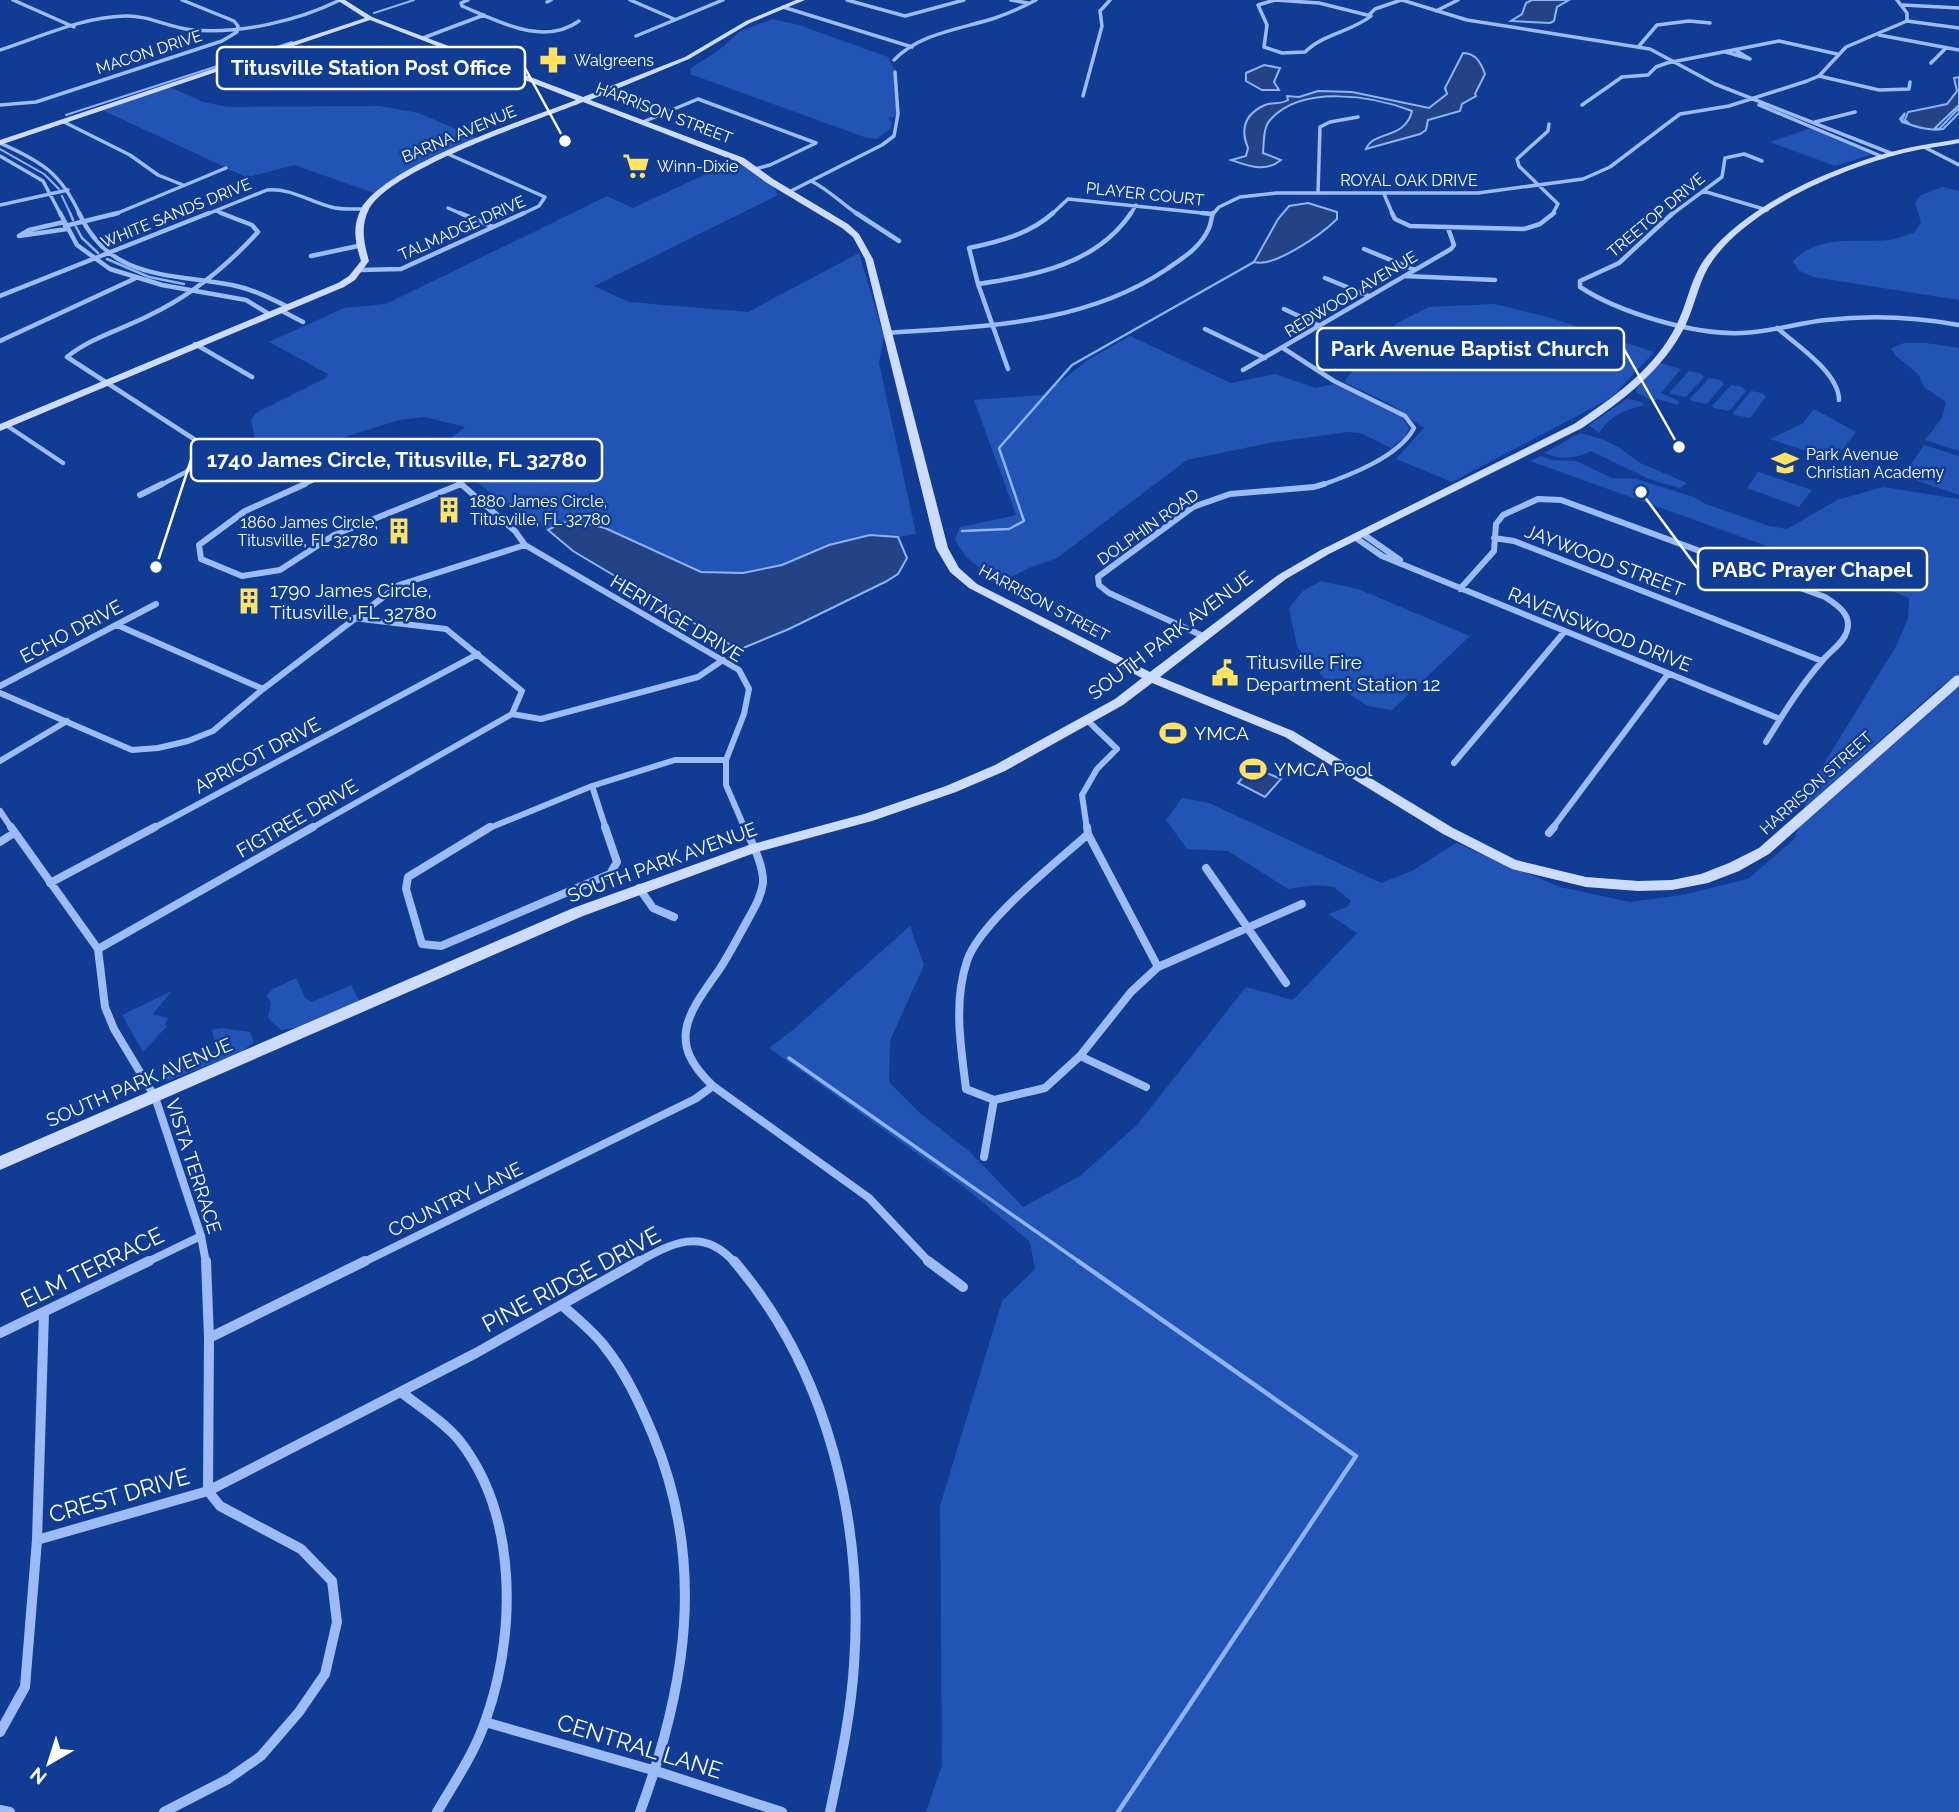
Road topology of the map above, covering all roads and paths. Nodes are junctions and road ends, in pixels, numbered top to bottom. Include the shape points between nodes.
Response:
1 (13, 0) edge
2 (182, 0) edge
3 (340, 0) edge
4 (467, 0) edge
5 (630, 0) edge
6 (723, 0) edge
7 (802, 0) edge
8 (847, 0) edge
9 (964, 0) edge
10 (1011, 0) edge
11 (1036, 0) edge
12 (1110, 0) edge
13 (1402, 0) edge
14 (1458, 0) edge
15 (1897, 0) edge
16 (1029, 3) junction
17 (1903, 5) junction
18 (783, 7) junction
19 (1959, 8) edge
20 (1435, 11) junction
21 (485, 15) junction
22 (1369, 15) junction
23 (370, 18) junction
24 (674, 19) junction
25 (579, 21) dead end
26 (1907, 21) junction
27 (1710, 23) dead end
28 (238, 26) junction
29 (75, 27) junction
30 (1959, 28) edge
31 (1878, 34) junction
32 (636, 36) dead end
33 (423, 38) junction
34 (1639, 46) junction
35 (912, 47) junction
36 (282, 48) junction
37 (1945, 49) junction
38 (0, 50) edge
39 (1735, 50) junction
40 (1959, 50) edge
41 (1726, 51) junction
42 (1837, 54) junction
43 (894, 60) dead end
44 (1676, 61) junction
45 (1931, 63) dead end
46 (895, 72) dead end
47 (1819, 76) junction
48 (353, 77) dead end
49 (1910, 82) dead end
50 (1083, 96) dead end
51 (584, 99) junction
52 (1753, 99) junction
53 (0, 105) edge
54 (1582, 105) dead end
55 (1855, 112) dead end
56 (1358, 117) dead end
57 (64, 122) junction
58 (643, 122) junction
59 (1815, 122) junction
60 (1549, 124) dead end
61 (1807, 124) junction
62 (1959, 141) edge
63 (0, 143) edge
64 (1924, 147) junction
65 (448, 154) junction
66 (1888, 155) junction
67 (0, 156) edge
68 (1762, 161) dead end
69 (1959, 165) edge
70 (226, 168) dead end
71 (755, 169) junction
72 (809, 182) junction
73 (184, 185) junction
74 (1539, 186) junction
75 (68, 190) junction
76 (792, 191) junction
77 (1703, 191) junction
78 (1318, 193) junction
79 (51, 194) junction
80 (1384, 194) junction
81 (0, 205) edge
82 (1136, 205) junction
83 (448, 208) dead end
84 (363, 209) junction
85 (1767, 210) junction
86 (216, 211) junction
87 (1212, 214) junction
88 (81, 222) junction
89 (65, 226) junction
90 (493, 227) junction
91 (1448, 228) junction
92 (899, 241) dead end
93 (358, 246) junction
94 (1364, 249) dead end
95 (109, 254) junction
96 (312, 256) dead end
97 (94, 259) junction
98 (360, 270) junction
99 (1415, 270) junction
100 (1405, 276) junction
101 (1325, 278) dead end
102 (134, 279) junction
103 (1495, 280) dead end
104 (204, 282) junction
105 (978, 284) junction
106 (194, 290) junction
107 (0, 296) edge
108 (1369, 296) junction
109 (284, 308) junction
110 (1284, 309) dead end
111 (270, 314) junction
112 (303, 322) dead end
113 (1682, 323) junction
114 (993, 325) junction
115 (1959, 325) edge
116 (1318, 326) junction
117 (1777, 328) junction
118 (1205, 329) dead end
119 (888, 333) junction
120 (0, 341) edge
121 (195, 344) junction
122 (1283, 348) junction
123 (1265, 358) junction
124 (1009, 369) dead end
125 (1243, 370) dead end
126 (252, 377) dead end
127 (106, 383) junction
128 (1839, 400) dead end
129 (3, 426) edge
130 (63, 463) dead end
131 (461, 484) junction
132 (140, 495) dead end
133 (1359, 536) junction
134 (1494, 538) junction
135 (525, 545) junction
136 (1460, 589) junction
137 (156, 604) dead end
138 (352, 618) junction
139 (117, 625) junction
140 (1565, 631) junction
141 (1203, 636) junction
142 (478, 654) junction
143 (723, 660) junction
144 (1822, 661) junction
145 (1668, 674) junction
146 (1152, 678) junction
147 (1959, 679) edge
148 (0, 686) edge
149 (264, 689) junction
150 (0, 693) edge
151 (512, 714) junction
152 (1780, 719) junction
153 (1087, 720) junction
154 (67, 721) junction
155 (1766, 742) dead end
156 (726, 760) junction
157 (0, 761) edge
158 (1454, 763) dead end
159 (592, 786) junction
160 (0, 811) edge
161 (14, 833) junction
162 (1088, 834) junction
163 (1549, 834) dead end
164 (0, 842) edge
165 (754, 848) junction
166 (1206, 868) dead end
167 (50, 883) junction
168 (639, 888) junction
169 (1302, 904) dead end
170 (674, 917) dead end
171 (1248, 926) junction
172 (98, 949) junction
173 (1157, 967) junction
174 (1286, 983) dead end
175 (1080, 1056) junction
176 (713, 1086) junction
177 (1146, 1087) dead end
178 (155, 1097) junction
179 (994, 1100) junction
180 (984, 1157) dead end
181 (0, 1163) edge
182 (201, 1236) junction
183 (963, 1287) dead end
184 (564, 1306) junction
185 (44, 1313) junction
186 (0, 1333) edge
187 (209, 1338) junction
188 (401, 1392) junction
189 (208, 1491) junction
190 (37, 1540) junction
191 (485, 1722) junction
192 (0, 1732) edge
193 (656, 1771) junction
194 (0, 1810) edge
195 (10, 1812) edge
196 (164, 1812) edge
197 (437, 1812) edge
198 (640, 1812) edge
199 (782, 1812) edge
200 (830, 1812) edge

1 - 29 street
2 - 28 street, MACON DRIVE
3 - 23 street, HARRISON STREET
3 - 28 street
4 - 21 street via 462,6
5 - 24 street
6 - 24 street
7 - 18 street, BARNA AVENUE
8 - 9 street via 905,16
10 - 16 street
11 - 16 street
12 - 50 street via 1100,11 1102,26
13 - 20 street
13 - 22 street
14 - 20 street
15 - 17 street
16 - 35 street
17 - 19 street
17 - 26 street
18 - 35 street
18 - 51 street, BARNA AVENUE via 687,58
20 - 34 street
21 - 25 street via 538,34 555,33
21 - 33 street
22 - 22 street via 1309,2 1275,0 1258,5 1268,21 1264,47 1282,53 1305,52 1315,42 1367,21
23 - 33 street, HARRISON STREET
23 - 36 street
24 - 32 street
26 - 30 street
26 - 31 street
27 - 34 street via 1657,25
28 - 29 street via 191,30 126,16
28 - 53 street, MACON DRIVE via 237,32 222,41 36,102
29 - 38 street
31 - 37 street
31 - 42 street
33 - 51 street, HARRISON STREET
34 - 44 street
35 - 43 street
36 - 48 street
36 - 57 street
37 - 40 street
37 - 45 street
39 - 41 street
39 - 41 street via 1750,59
39 - 42 street via 1779,40
41 - 44 street
42 - 47 street
44 - 52 street
44 - 54 street via 1658,65 1648,75 1622,77
46 - 72 street via 898,114 894,136
47 - 49 street via 1887,91 1909,89
47 - 52 street, ROYAL OAK DRIVE
51 - 58 street, HARRISON STREET
51 - 65 street, BARNA AVENUE
52 - 59 street
52 - 61 street
52 - 74 street, ROYAL OAK DRIVE via 1680,114 1601,172
55 - 59 street
56 - 78 street via 1320,127
57 - 63 street
57 - 73 street
58 - 71 street, HARRISON STREET
58 - 71 street via 698,99 816,143
59 - 61 street
59 - 66 street
60 - 74 street via 1548,131 1517,159
61 - 66 street
62 - 64 street, SOUTH PARK AVENUE
63 - 75 street via 42,164
64 - 66 street, SOUTH PARK AVENUE
64 - 69 street
65 - 84 street, BARNA AVENUE via 404,174
65 - 90 street, TALMADGE DRIVE via 545,197 539,206
66 - 85 street, SOUTH PARK AVENUE via 1824,180
67 - 79 street via 43,181
68 - 77 street, TREETOP DRIVE via 1747,154 1727,157 1723,175
70 - 73 street
71 - 76 street, HARRISON STREET
72 - 76 street
72 - 92 street via 826,188 833,198
73 - 88 street via 116,214
74 - 80 street, ROYAL OAK DRIVE via 1464,194
74 - 91 street via 1556,200 1558,208 1536,227
75 - 79 street
75 - 88 street
76 - 119 street, HARRISON STREET via 856,236 869,259
77 - 85 street
77 - 113 street, TREETOP DRIVE via 1664,220 1619,264 1580,282 1587,294 1601,300
78 - 80 street, ROYAL OAK DRIVE
78 - 87 street, ROYAL OAK DRIVE via 1251,194
79 - 81 street
79 - 89 street
80 - 91 street via 1398,221
82 - 87 street, PLAYER COURT
82 - 105 street via 1121,231 1068,264 1031,276
82 - 105 street, PLAYER COURT via 1074,199 1021,233 973,246 968,250
83 - 90 street
84 - 86 street, WHITE SANDS DRIVE via 331,207 279,188
84 - 93 street
85 - 113 street, SOUTH PARK AVENUE via 1741,226 1710,258
86 - 95 street, WHITE SANDS DRIVE
86 - 104 street via 252,225 258,232
87 - 114 street via 1210,227 1190,254 1127,293 1086,309
88 - 89 street
88 - 95 street
89 - 89 street via 33,236 19,236 29,230
89 - 97 street via 77,246
90 - 98 street, TALMADGE DRIVE via 401,269
91 - 99 street, REDWOOD AVENUE via 1454,245 1451,249
93 - 96 street
93 - 98 street via 365,261
94 - 99 street
95 - 97 street, WHITE SANDS DRIVE
95 - 104 street via 148,271
97 - 102 street
97 - 107 street, WHITE SANDS DRIVE
98 - 109 street via 341,285
99 - 100 street, REDWOOD AVENUE
100 - 103 street
100 - 108 street, REDWOOD AVENUE
101 - 108 street
102 - 106 street
102 - 120 street
104 - 106 street
104 - 109 street via 258,292
105 - 114 street
106 - 111 street via 224,293
106 - 127 street via 163,310 68,355
108 - 116 street, REDWOOD AVENUE
109 - 111 street
109 - 112 street
110 - 116 street
111 - 121 street
113 - 117 street via 1719,332
113 - 133 street, SOUTH PARK AVENUE via 1669,348 1612,403 1566,432
114 - 119 street
114 - 124 street
115 - 117 street via 1920,317 1880,316
116 - 122 street, REDWOOD AVENUE
117 - 128 street via 1817,362 1839,389
118 - 123 street
119 - 146 street, HARRISON STREET via 942,548 954,570 973,586
121 - 126 street
121 - 127 street
122 - 123 street, REDWOOD AVENUE
122 - 141 street, DOLPHIN ROAD via 1334,381 1405,416 1414,428 1397,448 1351,475 1314,487 1230,494 1193,507 1098,577 1109,593
123 - 125 street, REDWOOD AVENUE
127 - 129 street
127 - 132 street via 202,447 191,468
129 - 130 street
131 - 131 street, HERITAGE DRIVE via 431,453 415,447 391,450 271,497 209,536 199,545 201,559 242,576 281,570 334,535
131 - 135 street, HERITAGE DRIVE
133 - 136 street, RAVENSWOOD DRIVE via 1382,556
133 - 141 street, SOUTH PARK AVENUE via 1282,577
134 - 136 street via 1490,558
134 - 144 street, JAYWOOD STREET via 1514,541
134 - 144 street via 1503,514 1538,499 1561,500 1825,597 1840,607 1848,629
135 - 138 street via 399,585
135 - 143 street, HERITAGE DRIVE
136 - 140 street, RAVENSWOOD DRIVE
137 - 139 street, ECHO DRIVE
138 - 142 street via 446,629
138 - 149 street
139 - 148 street, ECHO DRIVE
139 - 149 street
140 - 145 street, RAVENSWOOD DRIVE
140 - 158 street
141 - 146 street, SOUTH PARK AVENUE
142 - 151 street via 522,691
142 - 167 street, APRICOT DRIVE
143 - 151 street via 698,677 554,716 541,719
143 - 156 street, HERITAGE DRIVE via 739,670 749,689
144 - 152 street
145 - 152 street, RAVENSWOOD DRIVE
145 - 163 street
146 - 147 street, HARRISON STREET via 1289,734 1511,864 1586,882 1638,886 1703,879 1764,851
146 - 153 street, SOUTH PARK AVENUE
149 - 154 street via 213,731 158,748 132,750
150 - 154 street
151 - 172 street, FIGTREE DRIVE
152 - 155 street
153 - 162 street via 1117,749 1097,769 1082,795
153 - 165 street, SOUTH PARK AVENUE via 951,789
154 - 157 street
156 - 159 street via 675,760
156 - 165 street, HERITAGE DRIVE via 726,785
159 - 159 street via 496,823 411,874 406,889 422,944 441,946 610,874 617,862
160 - 161 street, VISTA TERRACE
161 - 164 street
161 - 167 street, VISTA TERRACE
162 - 173 street
162 - 179 street via 994,919 967,960 958,1016 966,1089
165 - 168 street, SOUTH PARK AVENUE
165 - 176 street, HERITAGE DRIVE via 763,881 759,900 684,1027 686,1051
166 - 171 street
167 - 172 street, VISTA TERRACE
168 - 170 street via 653,908
168 - 178 street, SOUTH PARK AVENUE
169 - 171 street
171 - 173 street
171 - 174 street
172 - 178 street, VISTA TERRACE via 105,1007
173 - 175 street
175 - 177 street
175 - 179 street via 1045,1088
176 - 183 street, HERITAGE DRIVE via 869,1198 933,1266
176 - 187 street, COUNTRY LANE via 695,1099
178 - 181 street, SOUTH PARK AVENUE
178 - 182 street, VISTA TERRACE
179 - 180 street
182 - 185 street, ELM TERRACE
182 - 187 street, VISTA TERRACE
184 - 188 street, PINE RIDGE DRIVE
184 - 193 street via 604,1345 631,1385 668,1473 681,1525 685,1592 676,1691
184 - 200 street, PINE RIDGE DRIVE via 672,1244 696,1240 720,1247 772,1312 815,1392 846,1497 854,1565 854,1663 846,1736
185 - 186 street, ELM TERRACE
185 - 190 street
187 - 189 street, VISTA TERRACE
188 - 189 street, PINE RIDGE DRIVE
188 - 191 street via 458,1439 478,1468 493,1506 507,1566 504,1633
189 - 190 street, CREST DRIVE
189 - 196 street, CREST DRIVE via 220,1506 301,1549 332,1581 337,1622 325,1674 261,1756
190 - 192 street via 25,1687
191 - 193 street, CENTRAL LANE
191 - 197 street
193 - 198 street
193 - 199 street, CENTRAL LANE
194 - 195 street

